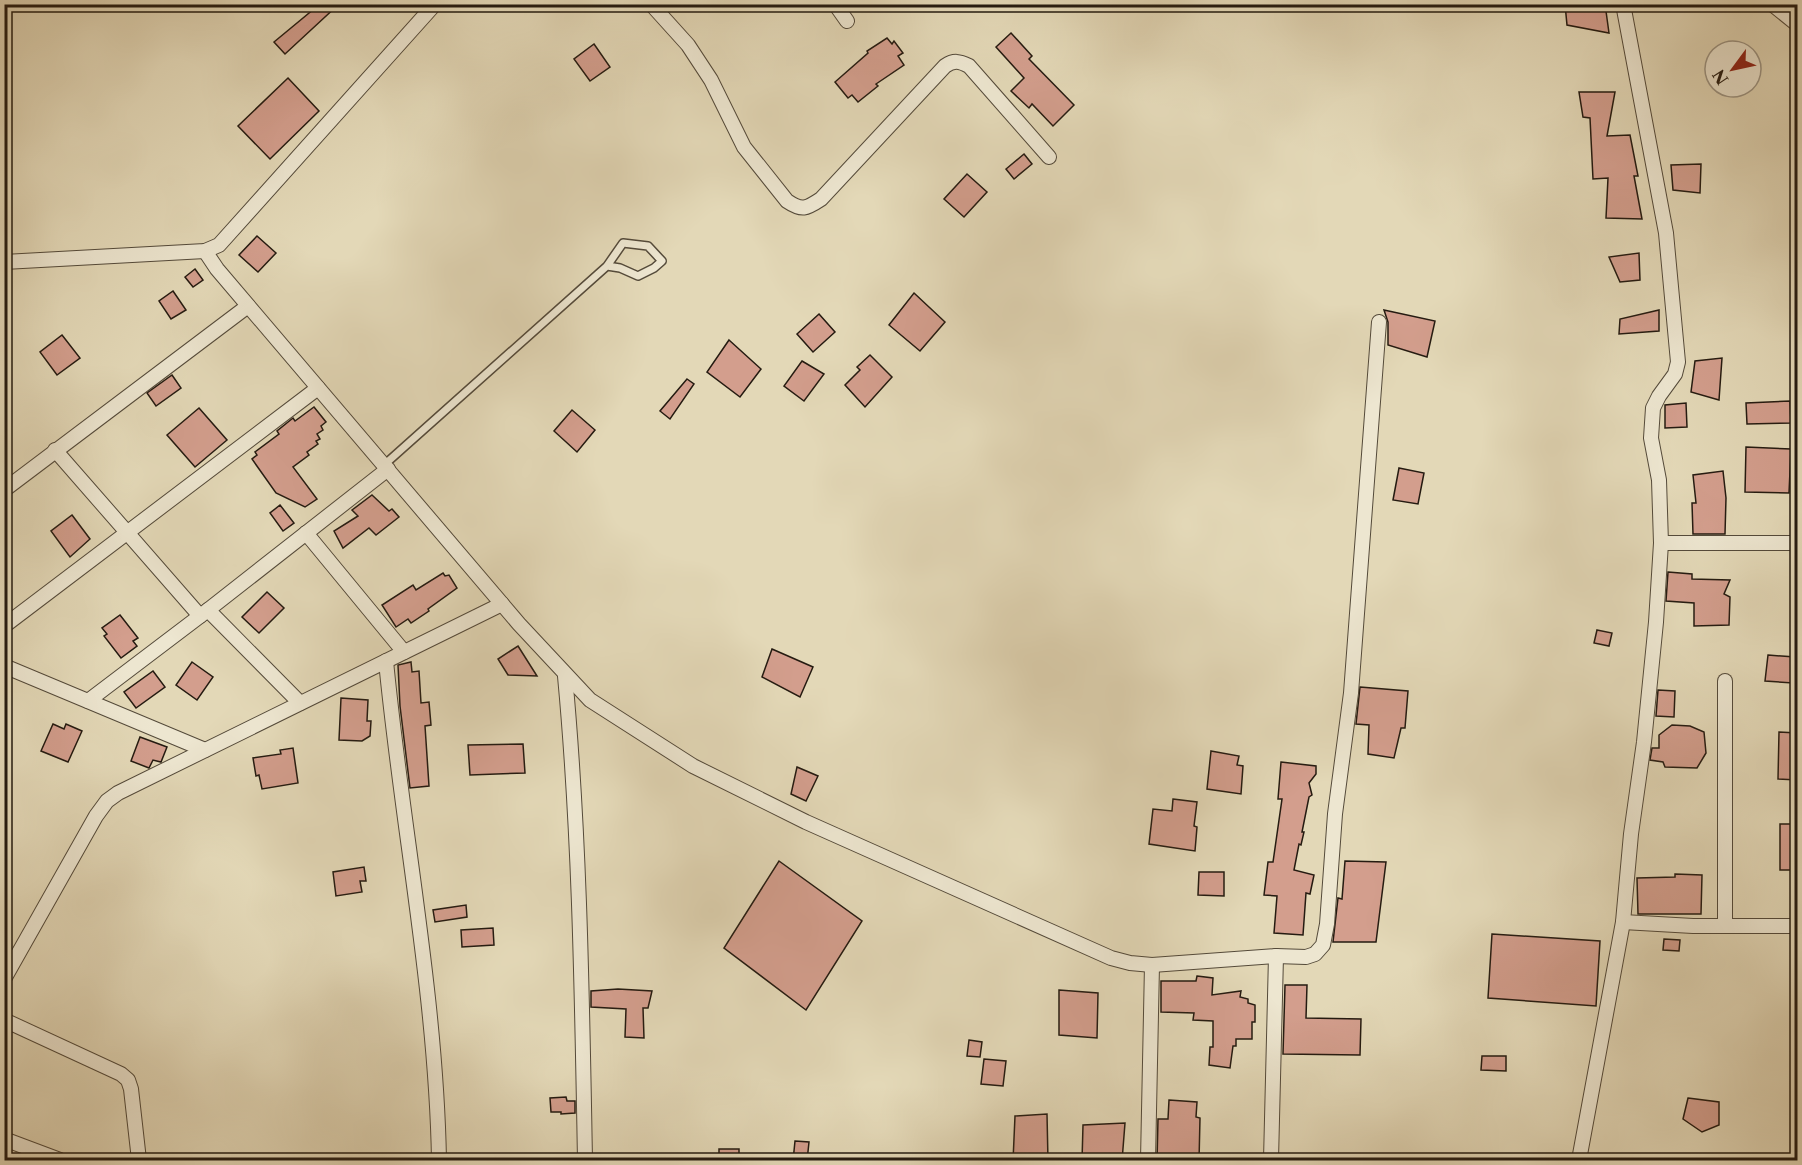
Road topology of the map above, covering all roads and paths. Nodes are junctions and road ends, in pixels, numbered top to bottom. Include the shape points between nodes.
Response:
1 (435, 4) edge
2 (651, 4) edge
3 (835, 4) edge
4 (1623, 4) edge
5 (1772, 4) edge
6 (848, 21) dead end
7 (1797, 25) edge
8 (1049, 158) dead end
9 (205, 251) junction
10 (4, 262) edge
11 (607, 266) junction
12 (248, 306) junction
13 (1379, 322) dead end
14 (318, 388) junction
15 (56, 450) junction
16 (386, 467) junction
17 (4, 490) edge
18 (127, 532) junction
19 (306, 533) junction
20 (1661, 543) junction
21 (1797, 543) edge
22 (502, 604) junction
23 (204, 613) junction
24 (4, 626) edge
25 (405, 652) junction
26 (386, 661) junction
27 (4, 666) edge
28 (565, 676) junction
29 (1725, 681) dead end
30 (88, 701) junction
31 (300, 703) junction
32 (205, 750) junction
33 (1623, 922) junction
34 (1725, 926) junction
35 (1797, 926) edge
36 (1276, 956) junction
37 (1152, 965) junction
38 (4, 979) edge
39 (4, 1020) edge
40 (4, 1139) edge
41 (60, 1161) edge
42 (139, 1161) edge
43 (439, 1161) edge
44 (585, 1161) edge
45 (1148, 1161) edge
46 (1271, 1161) edge
47 (1579, 1161) edge

1 - 9 street via 219,245
2 - 8 street via 688,45 711,80 744,147 796,207 808,207 821,198 953,61 969,66
3 - 6 street
4 - 20 street via 1666,233 1678,362 1675,374 1653,408 1651,438 1659,480
5 - 7 street
9 - 10 street
9 - 12 street
11 - 11 lane via 623,243 648,246 662,261 638,276
11 - 16 lane
12 - 14 street
12 - 15 street
13 - 36 street via 1351,693 1335,814 1327,924 1323,945 1315,954
14 - 16 street
14 - 18 street
15 - 17 street
15 - 18 street
16 - 19 street
16 - 22 street
18 - 23 street
18 - 24 street
19 - 23 street
19 - 25 street
20 - 21 street
20 - 33 street
22 - 25 street
22 - 28 street
23 - 30 street
23 - 31 street
25 - 26 street
26 - 31 street
26 - 43 street via 438,1093
27 - 30 street
28 - 37 street via 590,700 693,766 806,822 1111,958
28 - 44 street via 575,799
29 - 34 street
30 - 32 street
31 - 32 street
32 - 38 street via 107,801
33 - 34 street
33 - 47 street
34 - 35 street
36 - 37 street
36 - 46 street
37 - 45 street
39 - 42 street via 128,1080
40 - 41 street

